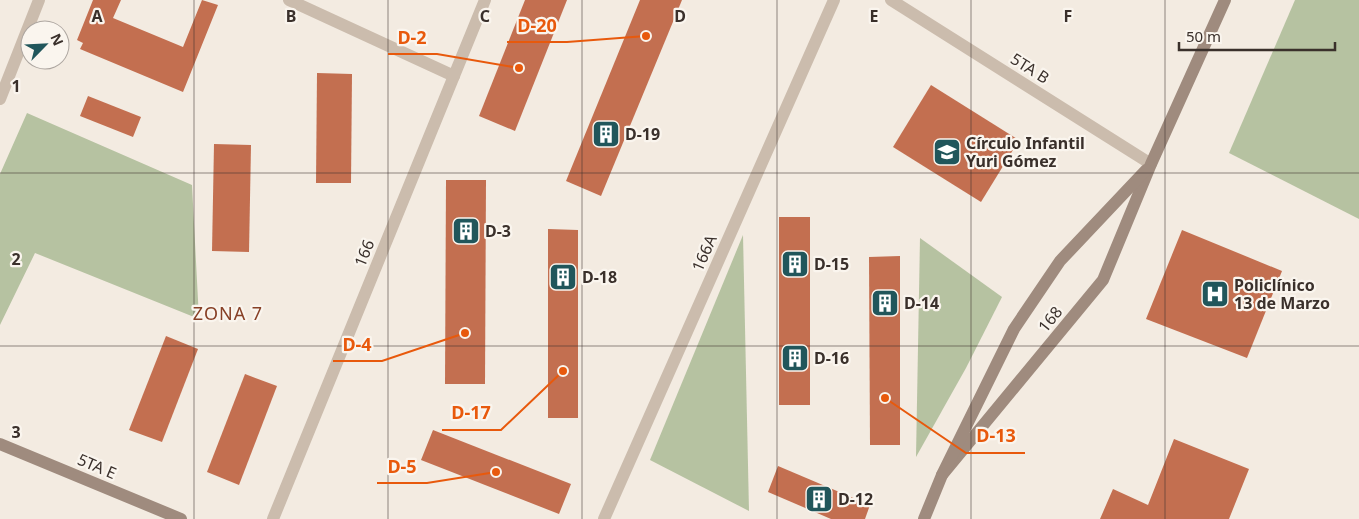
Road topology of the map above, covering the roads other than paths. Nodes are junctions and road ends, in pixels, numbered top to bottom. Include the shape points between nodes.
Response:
1 (39, 0) edge
2 (289, 0) edge
3 (485, 0) edge
4 (834, 0) edge
5 (891, 0) edge
6 (1226, 0) edge
7 (454, 76) junction
8 (0, 99) edge
9 (1151, 164) junction
10 (0, 444) edge
11 (942, 475) junction
12 (181, 519) edge
13 (273, 519) edge
14 (604, 519) edge
15 (924, 519) edge

1 - 8 street
2 - 7 street
3 - 7 street, 166
4 - 14 street, 166A
5 - 9 street, 5TA B
6 - 9 street, 168
7 - 13 street, 166
9 - 11 street, 168 via 1060,261 1014,329
9 - 11 street, 168 via 1103,280
10 - 12 street, 5TA E
11 - 15 street, 168

